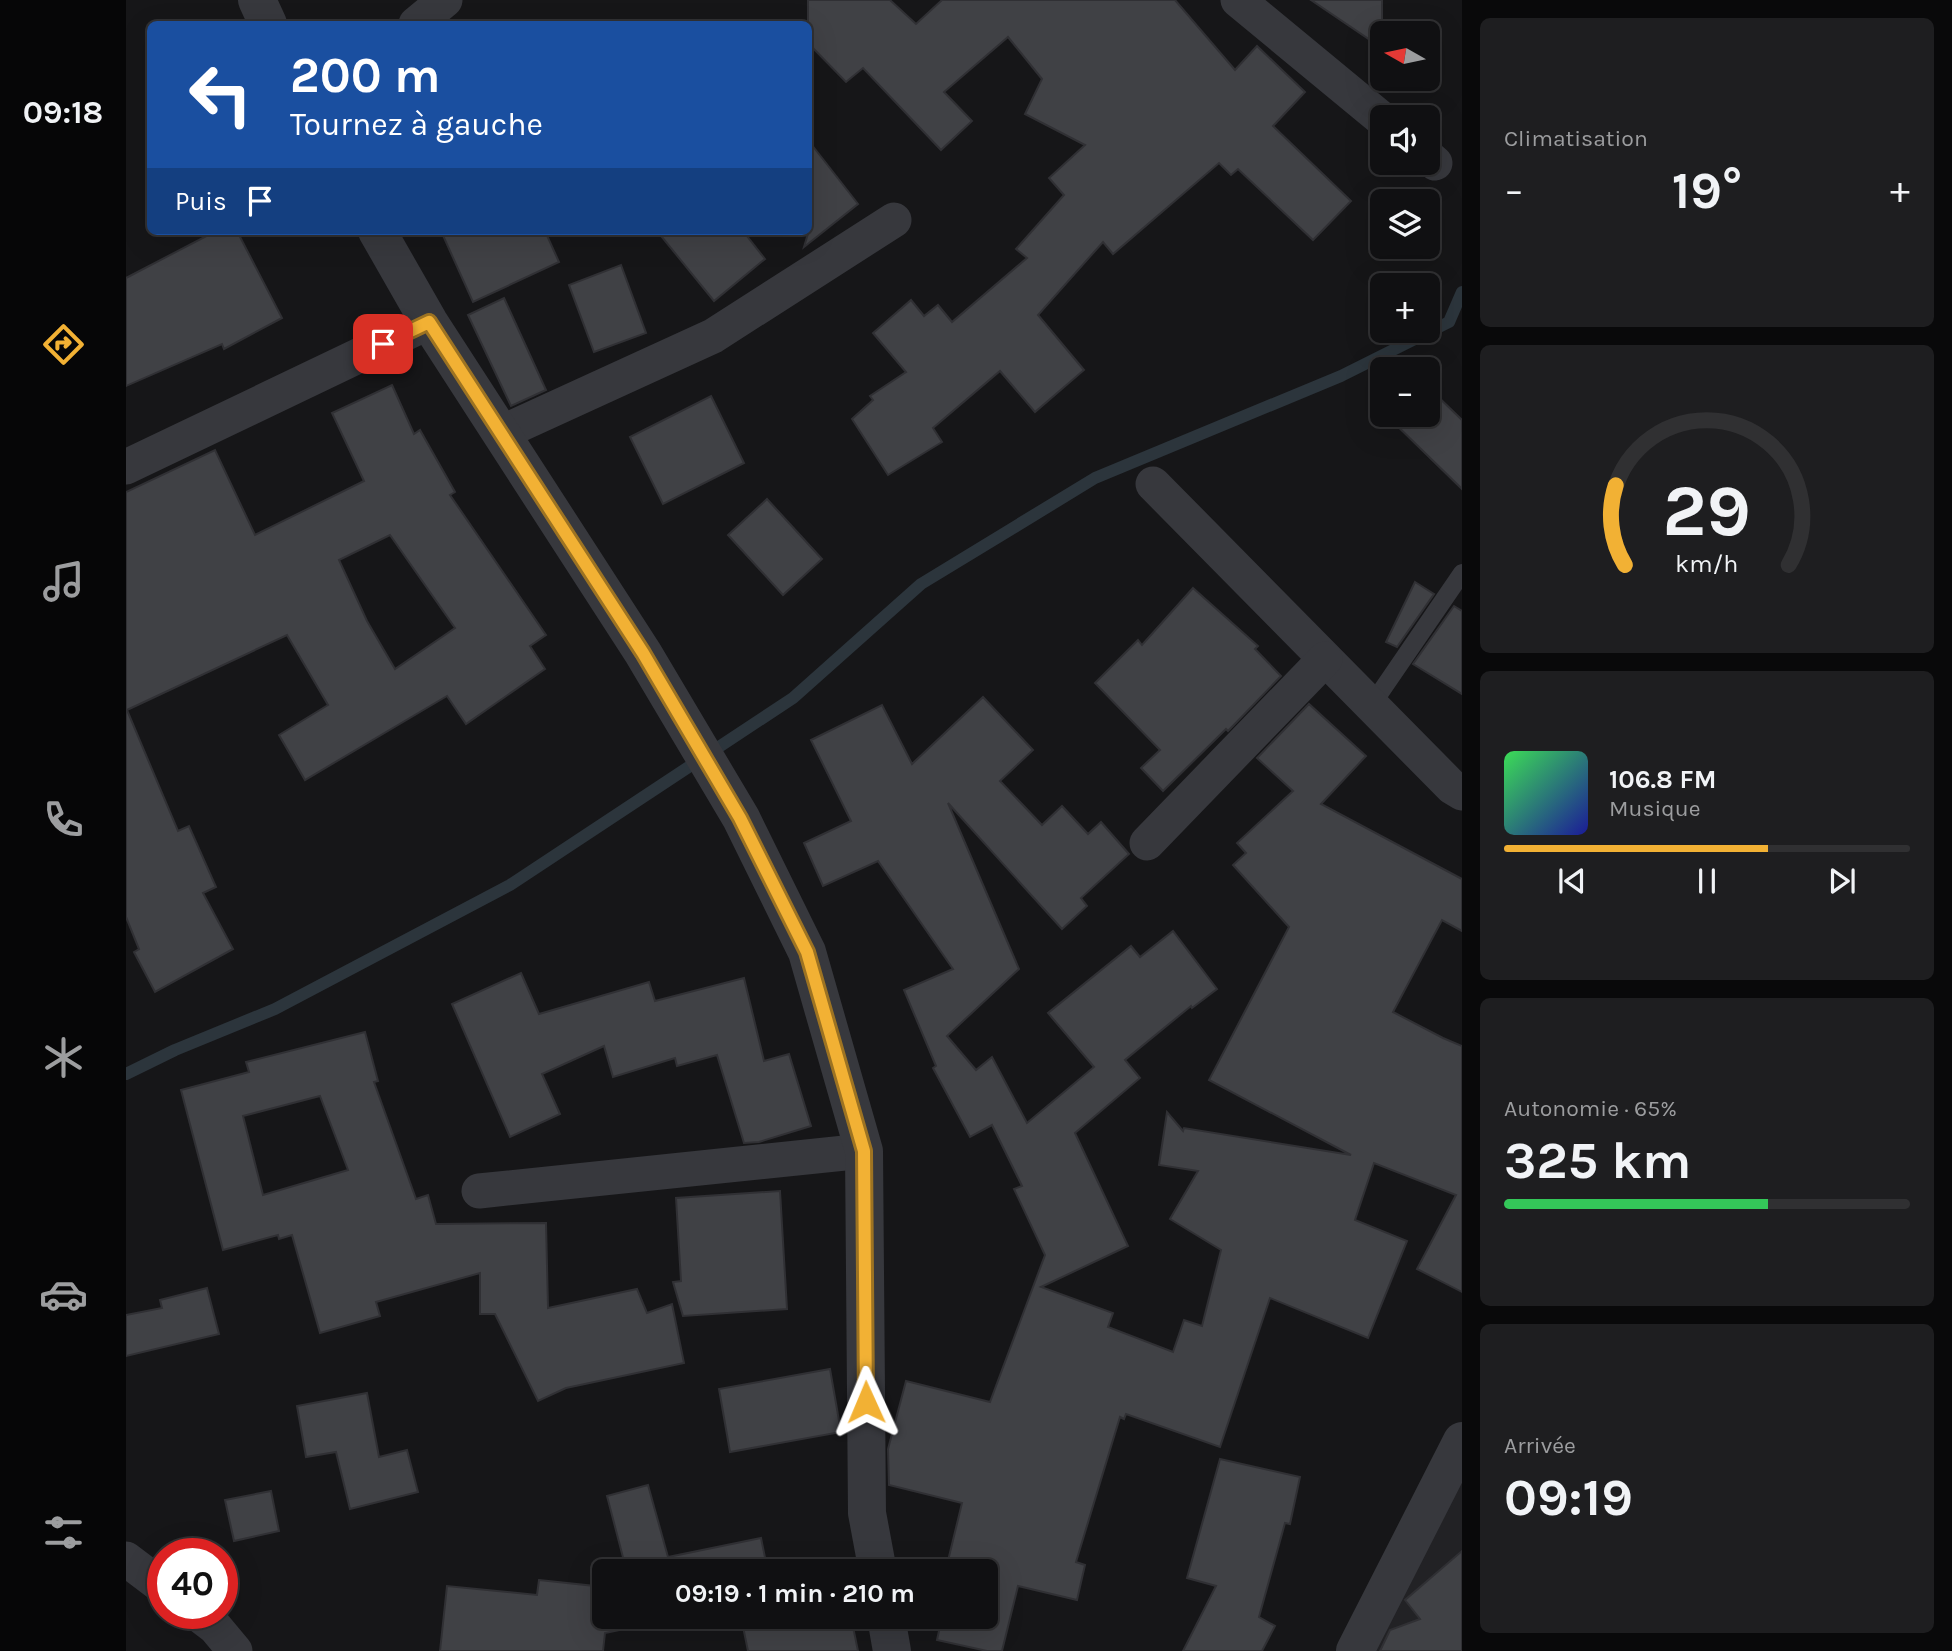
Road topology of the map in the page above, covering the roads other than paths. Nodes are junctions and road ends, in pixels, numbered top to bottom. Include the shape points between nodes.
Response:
1 (257, 0) edge
2 (445, 0) edge
3 (1238, 0) edge
4 (267, 21) edge
5 (420, 21) edge
6 (1370, 109) edge
7 (894, 220) dead end
8 (379, 235) edge
9 (429, 322) junction
10 (501, 433) junction
11 (126, 467) edge
12 (1153, 484) dead end
13 (1462, 573) edge
14 (1325, 659) junction
15 (1371, 706) junction
16 (1462, 793) edge
17 (1147, 842) dead end
18 (864, 1151) junction
19 (479, 1191) dead end
20 (1462, 1441) edge
21 (126, 1559) edge
22 (875, 1559) edge
23 (147, 1575) edge
24 (217, 1629) edge
25 (888, 1629) edge
26 (235, 1651) edge
27 (892, 1651) edge
28 (1355, 1651) edge

1 - 4 street
2 - 5 street
3 - 6 street
7 - 10 street via 713,336
8 - 9 street
9 - 10 street
9 - 11 street
10 - 18 street via 643,653 740,818 807,952
12 - 14 street
13 - 15 lane
14 - 15 street
14 - 17 street
15 - 16 street
18 - 19 street
18 - 22 street via 867,1513
20 - 28 street
21 - 23 street
24 - 26 street
25 - 27 street

